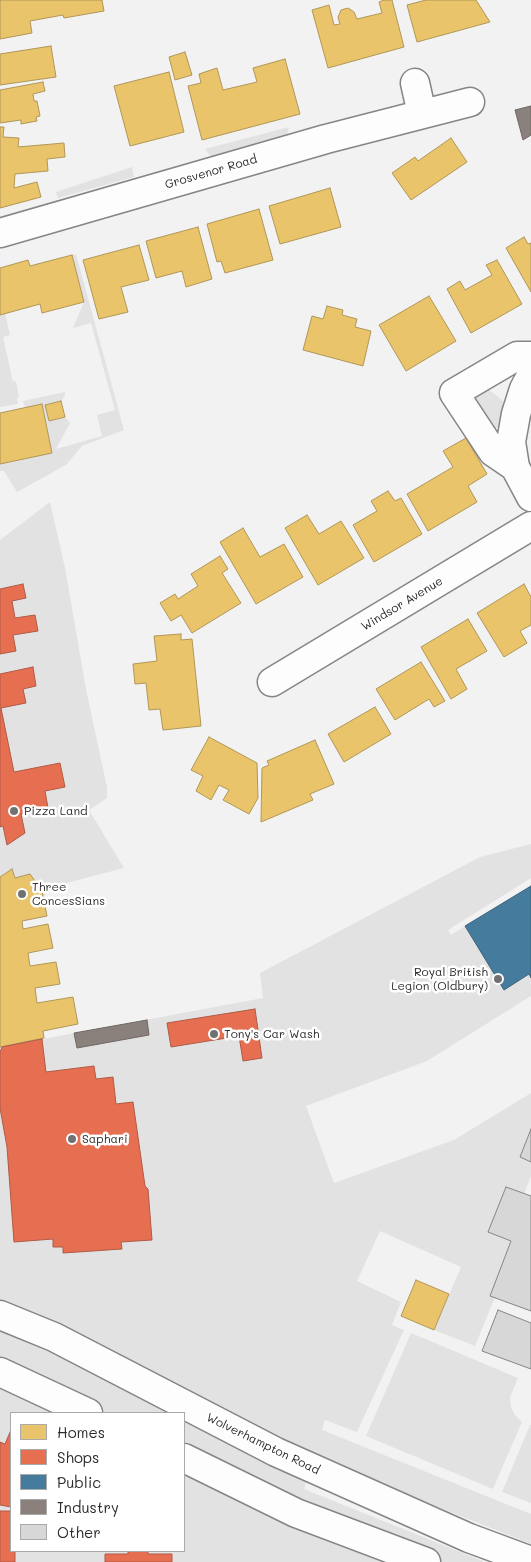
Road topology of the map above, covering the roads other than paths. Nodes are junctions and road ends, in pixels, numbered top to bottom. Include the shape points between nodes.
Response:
1 (415, 83) dead end
2 (470, 102) dead end
3 (422, 114) junction
4 (0, 233) edge
5 (531, 356) edge
6 (531, 376) edge
7 (514, 467) junction
8 (531, 497) edge
9 (531, 526) edge
10 (272, 682) dead end
11 (0, 1315) edge
12 (0, 1372) edge
13 (86, 1412) edge
14 (185, 1458) edge
15 (531, 1561) edge
16 (426, 1562) edge

1 - 3 main road
2 - 3 main road, Grosvenor Road
3 - 4 main road, Grosvenor Road
5 - 7 main road via 517,356 454,393 493,452
6 - 7 main road via 516,414 511,442
7 - 8 main road
9 - 10 main road, Windsor Avenue
11 - 15 main road, Wolverhampton Road via 54,1337 276,1452 470,1538
12 - 13 main road
14 - 16 main road via 296,1513

